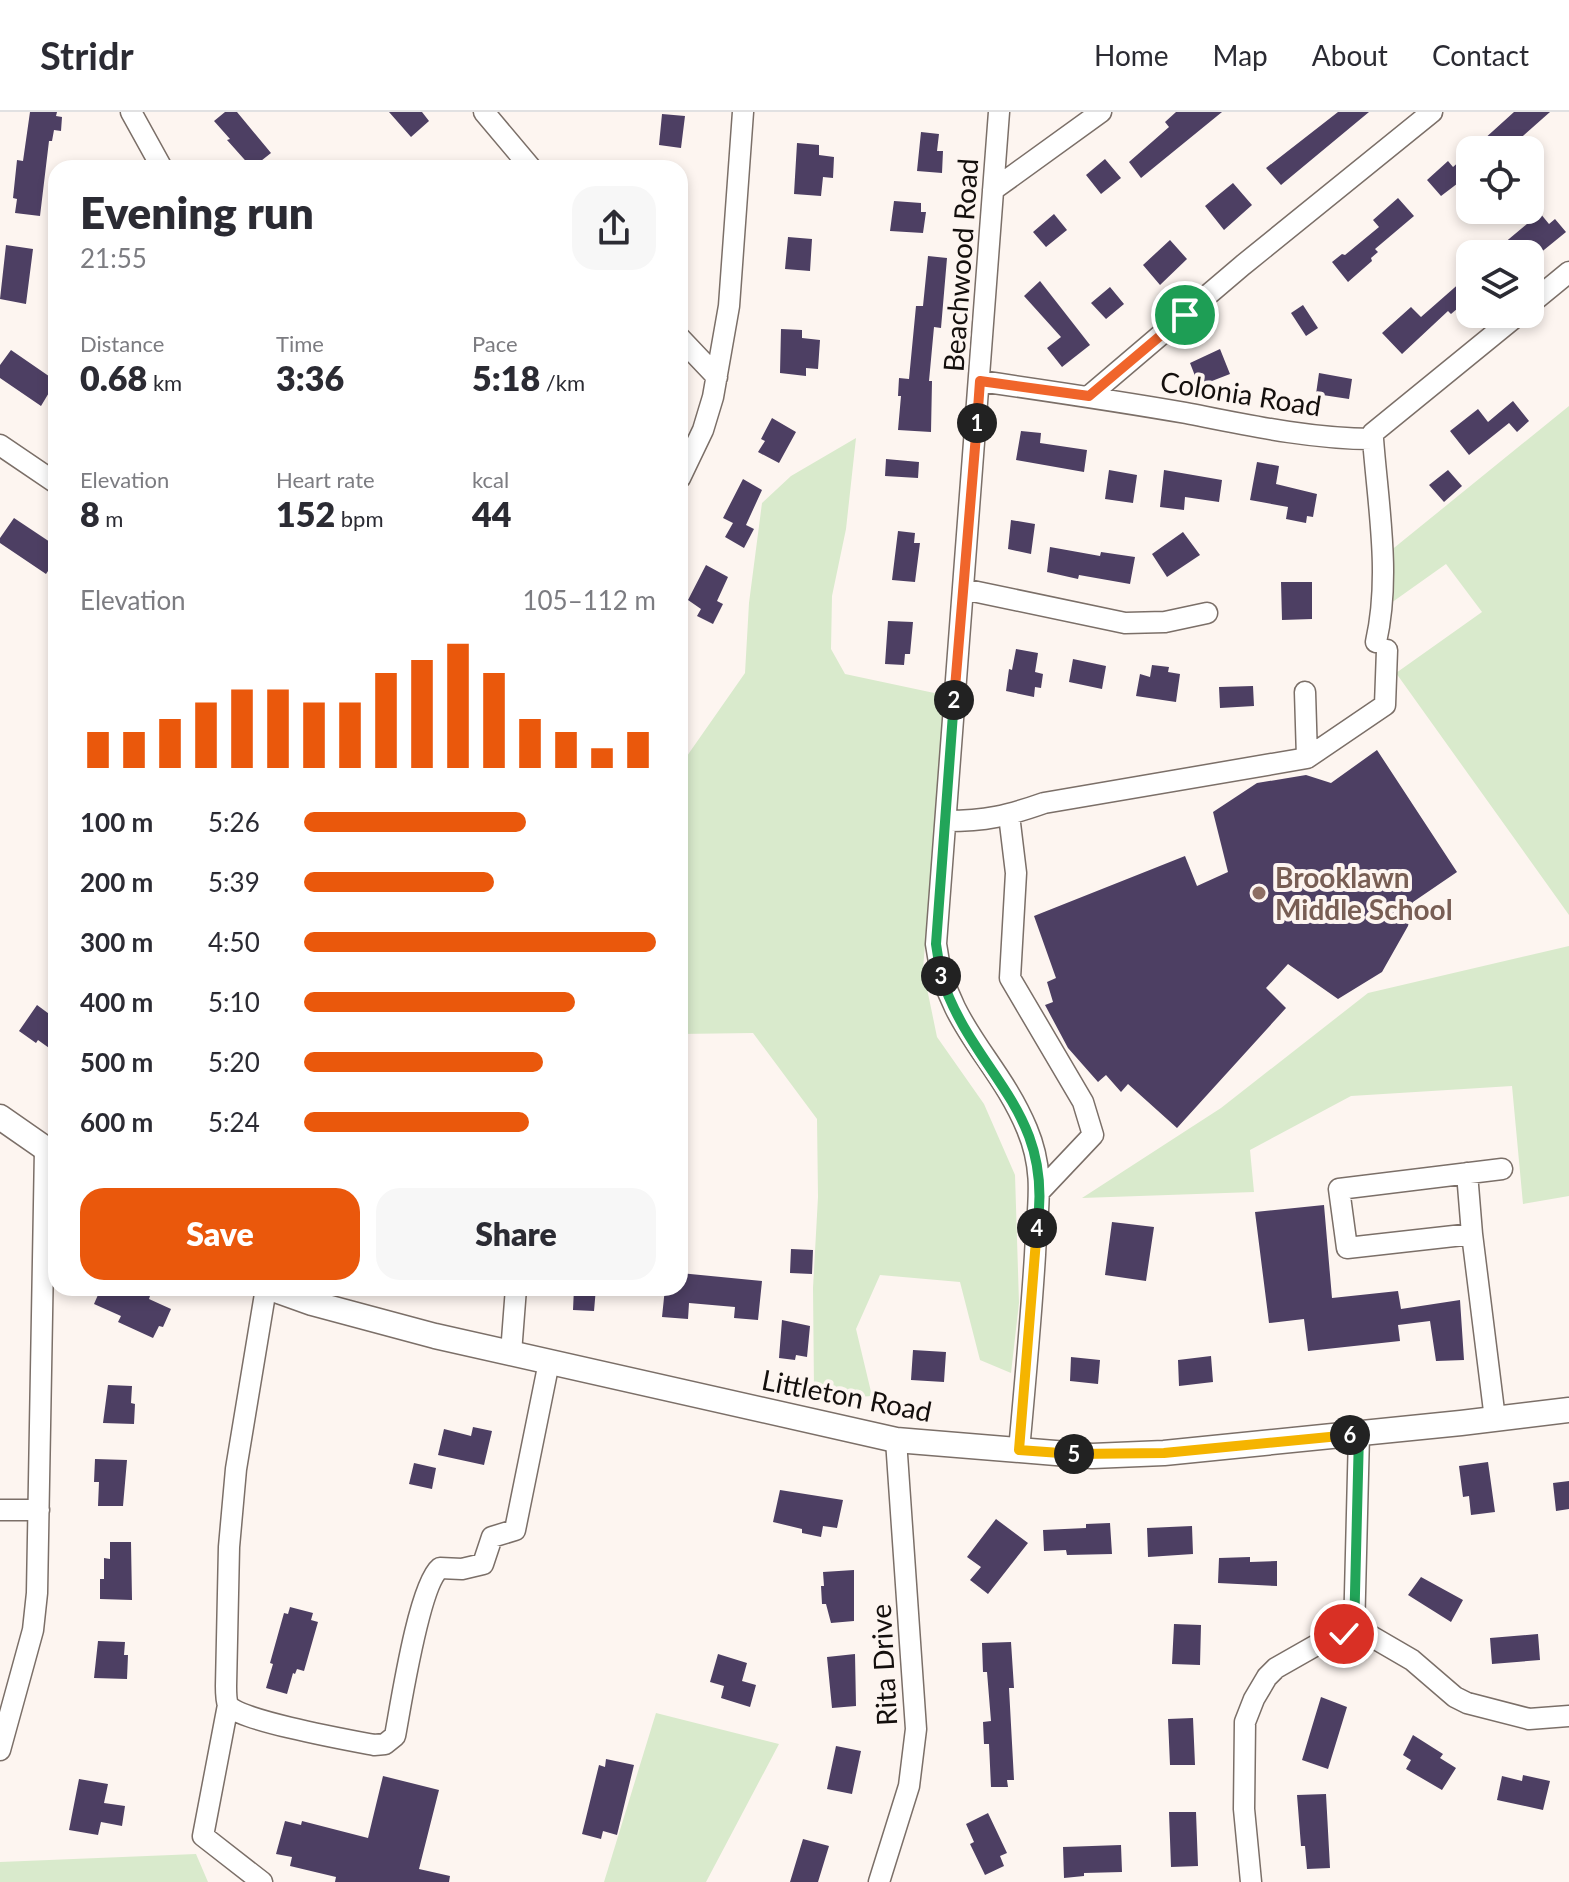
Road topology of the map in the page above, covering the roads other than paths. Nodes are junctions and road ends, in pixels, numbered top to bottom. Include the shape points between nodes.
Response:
1 (131, 112) edge
2 (484, 112) edge
3 (743, 112) edge
4 (999, 112) edge
5 (1101, 112) edge
6 (1432, 112) edge
7 (158, 160) edge
8 (524, 160) edge
9 (993, 190) junction
10 (1569, 272) edge
11 (1544, 293) edge
12 (1502, 328) edge
13 (688, 346) edge
14 (717, 377) junction
15 (980, 381) junction
16 (1089, 396) junction
17 (1373, 439) junction
18 (0, 445) edge
19 (688, 461) edge
20 (48, 478) edge
21 (963, 589) junction
22 (1207, 613) dead end
23 (1305, 692) dead end
24 (1307, 758) junction
25 (1009, 815) junction
26 (946, 821) junction
27 (0, 1117) edge
28 (48, 1151) edge
29 (1502, 1169) dead end
30 (1467, 1173) junction
31 (1041, 1190) junction
32 (1472, 1234) junction
33 (48, 1242) edge
34 (267, 1296) edge
35 (291, 1296) edge
36 (515, 1296) edge
37 (511, 1353) junction
38 (549, 1362) junction
39 (1569, 1410) edge
40 (1495, 1419) junction
41 (1359, 1434) junction
42 (896, 1440) junction
43 (1019, 1450) junction
44 (0, 1510) edge
45 (39, 1510) junction
46 (1354, 1633) junction
47 (228, 1705) junction
48 (1569, 1716) edge
49 (0, 1750) edge
50 (262, 1882) edge
51 (879, 1882) edge
52 (1251, 1882) edge

1 - 7 street
2 - 8 street
3 - 14 street via 729,306
4 - 9 street, Beachwood Road
5 - 9 street
6 - 16 street
9 - 15 street, Beachwood Road
10 - 11 street
12 - 17 street via 1373,433
13 - 14 street
14 - 19 street via 703,430
15 - 16 street, Colonia Road
15 - 21 street, Beachwood Road
16 - 17 street, Colonia Road via 1253,426
17 - 24 street via 1385,705
18 - 20 street
21 - 22 street via 1125,623
21 - 26 street, Beachwood Road
23 - 24 street
24 - 25 street via 1044,803
25 - 26 street
25 - 31 street via 1016,873 1010,978 1083,1102 1093,1135
26 - 31 street, Beachwood Road via 936,944 939,969 964,1028 1028,1129
27 - 28 main road
29 - 30 street
30 - 32 street
30 - 32 street via 1339,1189 1347,1248
31 - 43 street, Beachwood Road
32 - 40 street
33 - 45 street
34 - 47 street via 230,1531
35 - 37 main road, Littleton Road
36 - 37 street
37 - 38 main road, Littleton Road
38 - 42 main road, Littleton Road
38 - 47 street via 515,1530 492,1537 483,1564 433,1573 395,1736 374,1745 258,1719
39 - 40 main road, Littleton Road
40 - 41 main road, Littleton Road
41 - 43 main road, Littleton Road via 1164,1453 1092,1456
41 - 46 street
42 - 43 main road, Littleton Road
42 - 51 street, Rita Drive via 916,1729 909,1786
44 - 45 street
45 - 49 street via 33,1630
46 - 48 street via 1391,1646 1467,1703 1529,1719
46 - 52 street via 1320,1643 1276,1668 1254,1699 1245,1722 1244,1809
47 - 50 street via 203,1836

